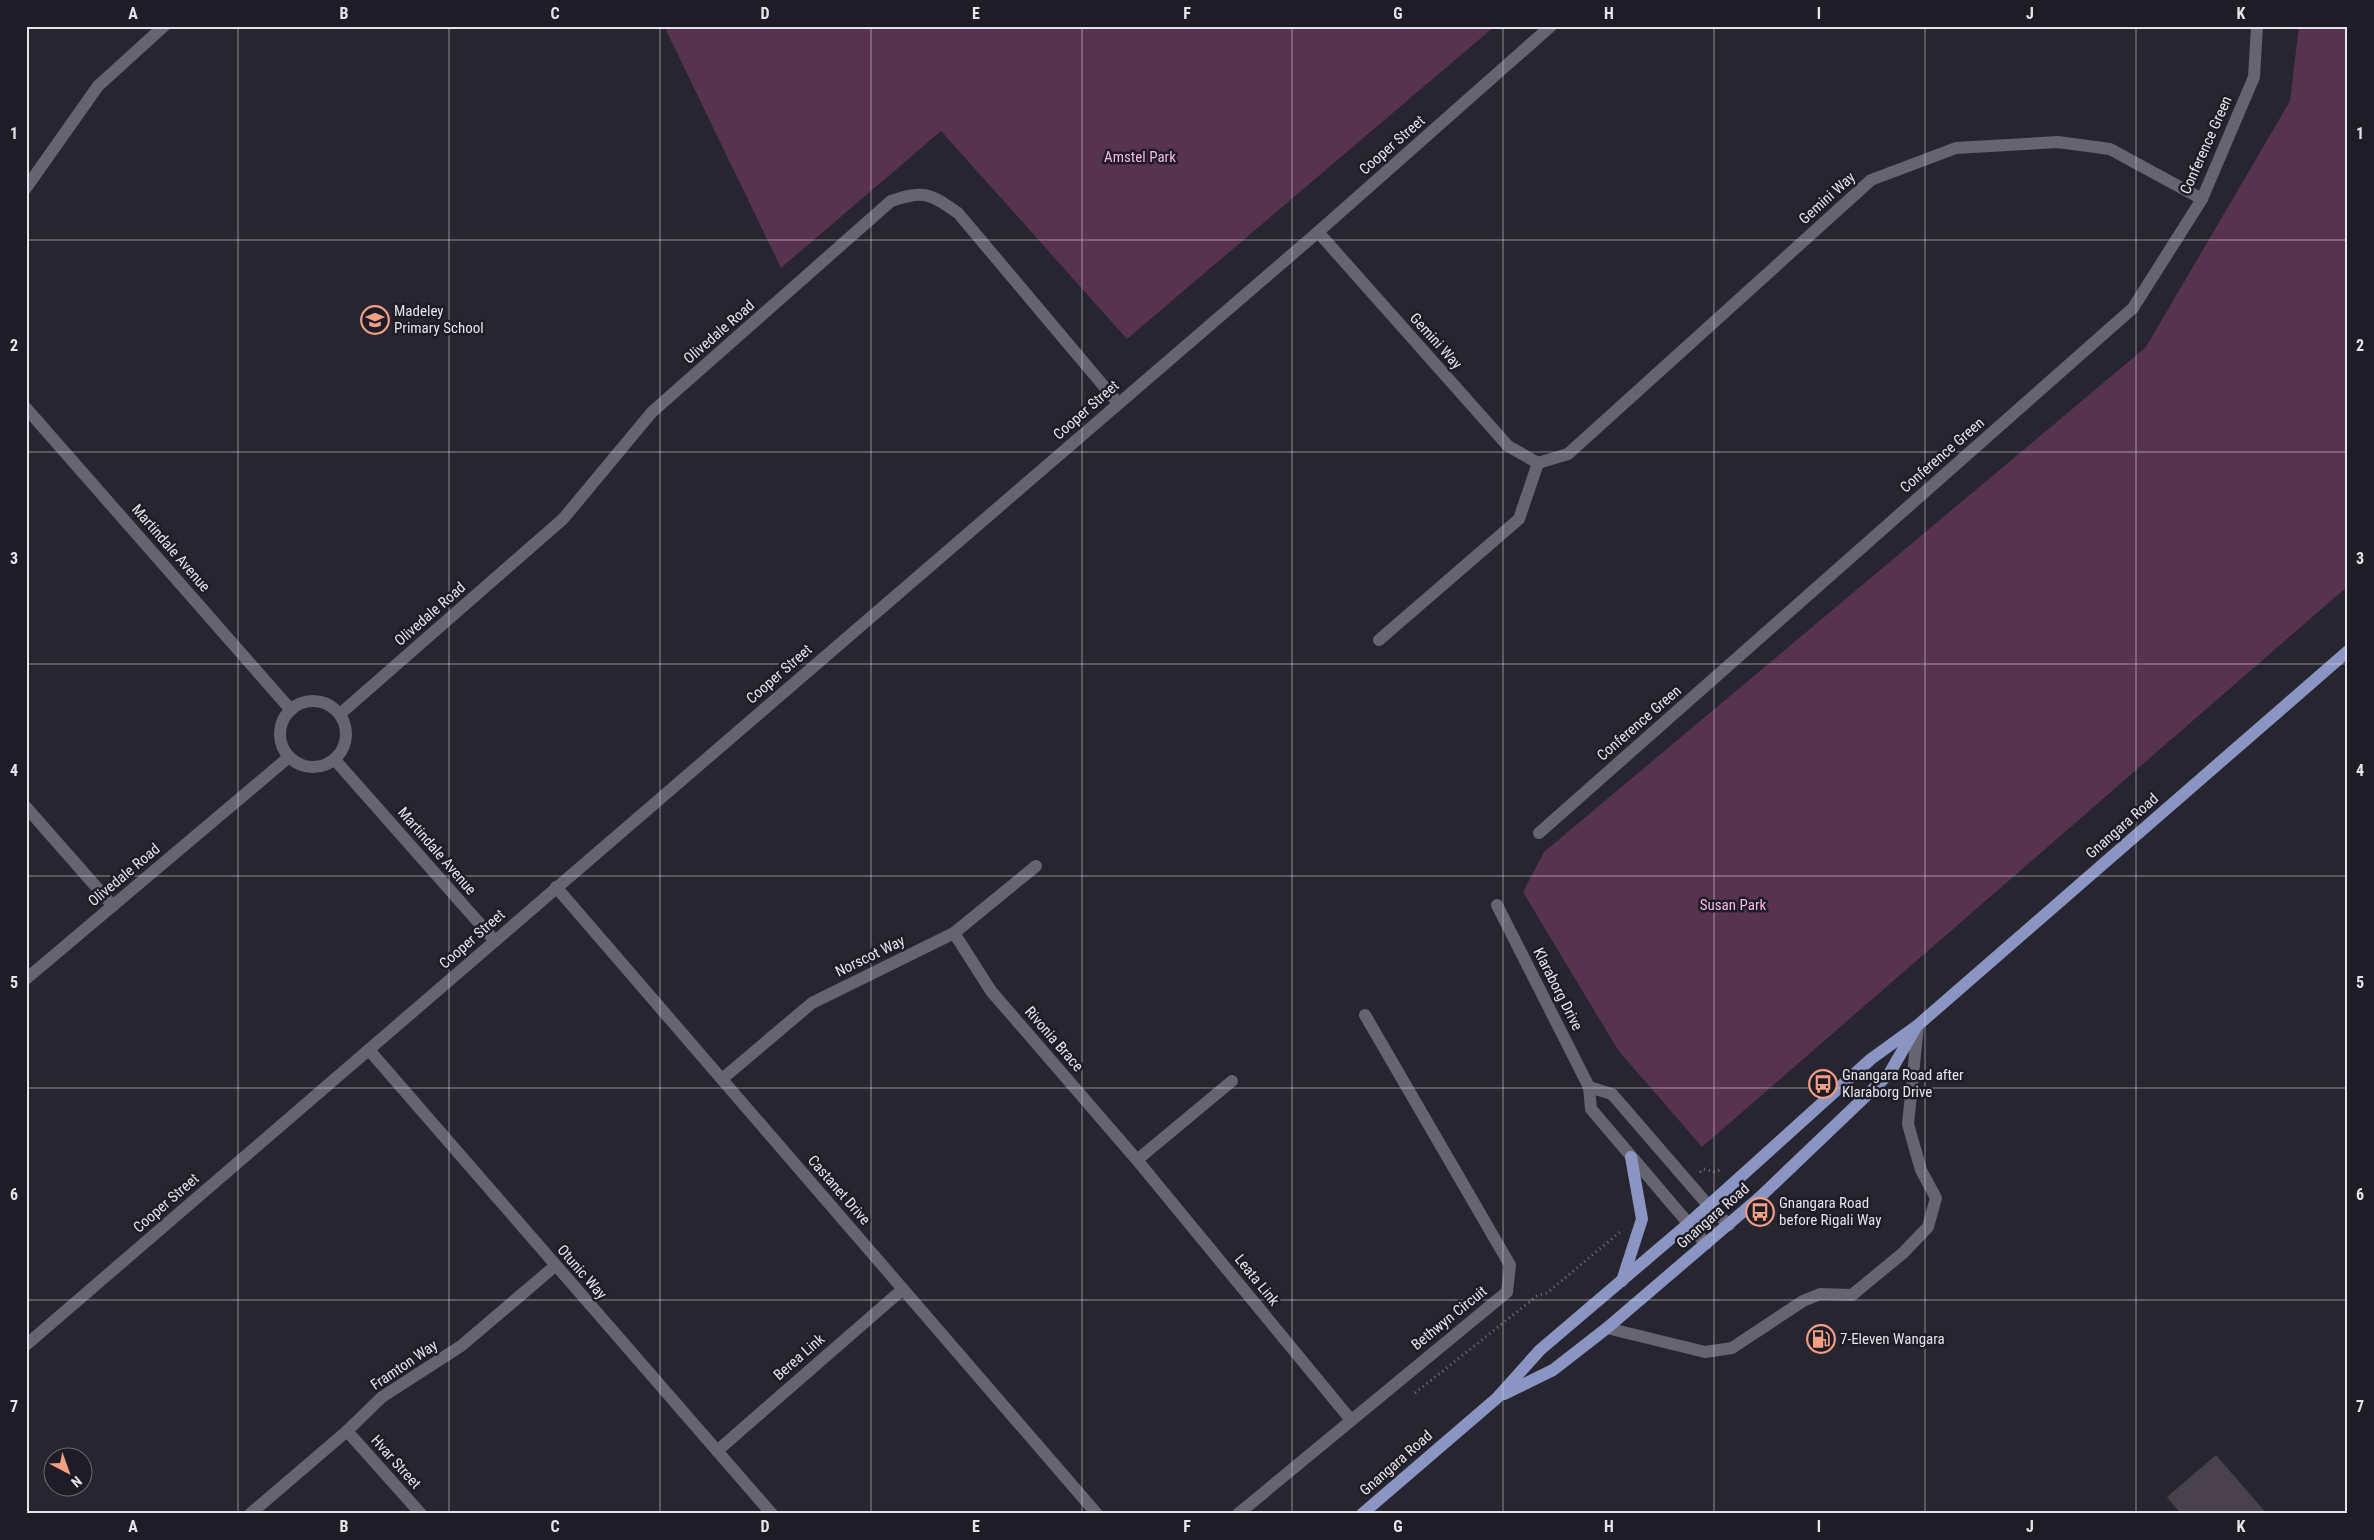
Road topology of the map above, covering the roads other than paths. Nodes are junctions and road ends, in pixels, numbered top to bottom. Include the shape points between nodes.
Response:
1 (164, 26) edge
2 (1551, 26) edge
3 (2257, 26) edge
4 (26, 188) edge
5 (2202, 199) junction
6 (1318, 232) junction
7 (1118, 404) junction
8 (26, 408) edge
9 (1538, 463) junction
10 (1379, 640) dead end
11 (2348, 651) edge
12 (291, 710) junction
13 (340, 714) junction
14 (289, 757) junction
15 (335, 760) junction
16 (26, 807) edge
17 (1539, 832) dead end
18 (1036, 866) dead end
19 (556, 888) junction
20 (1497, 905) dead end
21 (113, 906) junction
22 (954, 933) junction
23 (494, 940) junction
24 (26, 979) edge
25 (1365, 1015) dead end
26 (1918, 1025) junction
27 (369, 1050) junction
28 (722, 1079) junction
29 (1232, 1081) dead end
30 (1589, 1087) junction
31 (1631, 1157) junction
32 (1138, 1160) junction
33 (1708, 1205) junction
34 (1688, 1224) junction
35 (1729, 1224) junction
36 (1706, 1244) junction
37 (555, 1266) junction
38 (1622, 1280) junction
39 (903, 1289) junction
40 (1607, 1328) junction
41 (26, 1344) edge
42 (1497, 1398) junction
43 (1351, 1420) junction
44 (347, 1431) junction
45 (717, 1451) junction
46 (250, 1514) edge
47 (420, 1514) edge
48 (772, 1514) edge
49 (1097, 1514) edge
50 (1238, 1514) edge
51 (1362, 1514) edge

1 - 4 street via 98,86
2 - 6 street, Cooper Street
3 - 5 street, Conference Green via 2254,77
5 - 9 street, Gemini Way via 2110,149 2058,142 1956,148 1871,180 1568,454
5 - 17 street, Conference Green via 2133,308
6 - 7 street, Cooper Street
6 - 9 street, Gemini Way via 1508,446
7 - 13 street, Olivedale Road via 958,213 939,200 916,193 891,201 652,412 563,519
7 - 19 street, Cooper Street
8 - 12 street, Martindale Avenue
9 - 10 street via 1519,519
11 - 26 main road, Gnangara Road
12 - 13 street via 312,701 324,703
12 - 14 street via 282,724 280,736
13 - 15 street via 347,736
14 - 15 street via 302,766 313,768
14 - 21 street, Olivedale Road
15 - 23 street, Martindale Avenue
16 - 21 street
18 - 22 street, Norscot Way
19 - 23 street, Cooper Street
19 - 28 street, Castanet Drive
20 - 30 street, Klaraborg Drive
21 - 24 street, Olivedale Road
22 - 28 street, Norscot Way via 812,1003
22 - 32 street, Rivonia Brace via 991,991
23 - 27 street, Cooper Street
25 - 43 street, Bethwyn Circuit via 1510,1265 1507,1292
26 - 33 main road, Gnangara Road via 1871,1059
26 - 35 main road, Gnangara Road via 1888,1074
26 - 40 street via 1908,1124 1921,1170 1936,1198 1928,1227 1903,1253 1852,1295 1820,1294 1803,1301 1732,1348 1705,1352
27 - 37 street, Otunic Way
27 - 41 street, Cooper Street
28 - 39 street, Castanet Drive
29 - 32 street
30 - 31 street, Klaraborg Drive via 1591,1109
30 - 33 street via 1612,1094
31 - 34 street, Klaraborg Drive
31 - 38 main road via 1642,1219
32 - 43 street, Leata Link
33 - 34 main road, Gnangara Road
33 - 35 street
34 - 36 street, Klaraborg Drive
34 - 38 main road, Gnangara Road
35 - 36 main road, Gnangara Road
36 - 40 main road, Gnangara Road
37 - 44 street, Framton Way via 460,1346 382,1397
37 - 45 street, Otunic Way
38 - 42 main road, Gnangara Road via 1540,1350
39 - 45 street, Berea Link
39 - 49 street, Castanet Drive
40 - 42 main road, Gnangara Road via 1553,1370
42 - 51 main road, Gnangara Road
43 - 50 street, Bethwyn Circuit
44 - 46 street, Framton Way
44 - 47 street, Hvar Street
45 - 48 street, Otunic Way

